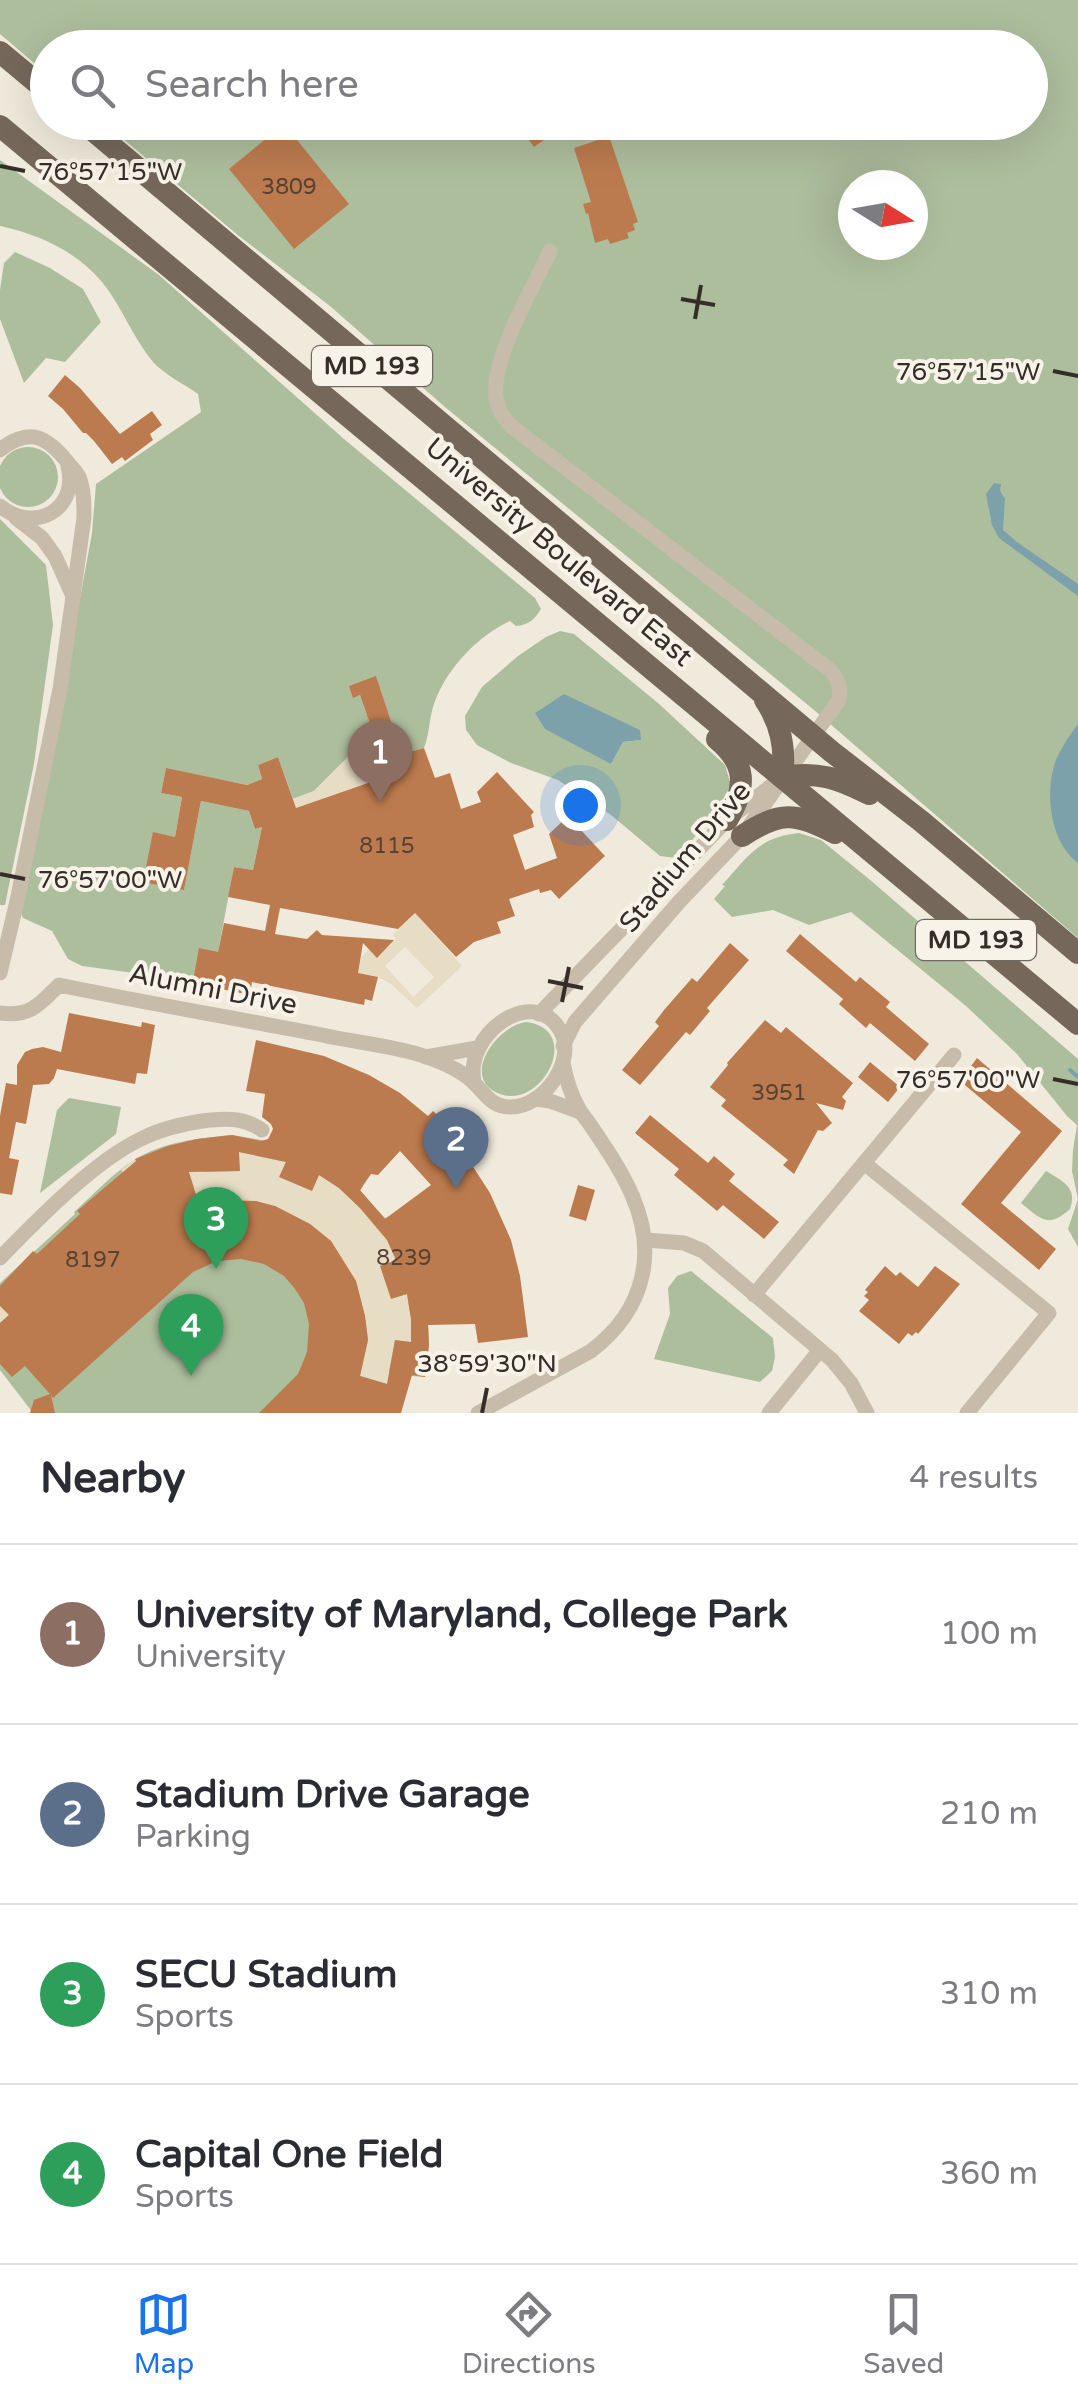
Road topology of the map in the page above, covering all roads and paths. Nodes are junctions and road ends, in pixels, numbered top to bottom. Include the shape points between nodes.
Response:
1 (0, 52) edge
2 (30, 77) edge
3 (0, 126) edge
4 (0, 137) edge
5 (104, 140) edge
6 (24, 147) junction
7 (550, 251) dead end
8 (4, 443) edge
9 (68, 462) junction
10 (6, 510) edge
11 (73, 595) junction
12 (642, 662) junction
13 (742, 676) junction
14 (814, 736) junction
15 (782, 777) junction
16 (920, 821) junction
17 (734, 828) junction
18 (874, 855) junction
19 (1078, 954) edge
20 (0, 973) edge
21 (0, 1013) edge
22 (539, 1014) junction
23 (1078, 1024) edge
24 (478, 1048) junction
25 (563, 1052) junction
26 (426, 1056) junction
27 (954, 1056) dead end
28 (474, 1082) junction
29 (536, 1099) junction
30 (581, 1112) junction
31 (262, 1130) dead end
32 (864, 1163) junction
33 (646, 1240) junction
34 (0, 1258) edge
35 (754, 1295) junction
36 (820, 1350) junction
37 (478, 1413) edge
38 (768, 1413) edge
39 (867, 1413) edge
40 (968, 1413) edge

1 - 2 main road
3 - 6 main road, University Boulevard East / MD 193
4 - 6 main road
5 - 13 main road, University Boulevard East / MD 193
6 - 12 main road, University Boulevard East / MD 193
7 - 14 street, Stadium Drive via 503,356 496,383 501,415 830,670 839,700
8 - 9 street via 44,440
9 - 10 street via 69,490 53,512 26,519
9 - 11 street via 84,495
10 - 11 street via 42,538
11 - 20 street via 60,689
12 - 15 main road, University Boulevard East / MD 193
12 - 17 main road via 656,687 731,750 741,790
13 - 14 main road, University Boulevard East / MD 193
13 - 15 main road via 781,730
14 - 15 street, Stadium Drive
14 - 16 main road, University Boulevard East / MD 193
15 - 16 main road via 840,779
15 - 17 street, Stadium Drive
15 - 18 main road, University Boulevard East / MD 193
16 - 19 main road, University Boulevard East / MD 193
17 - 18 main road via 795,816
17 - 22 street, Stadium Drive
17 - 25 street, Stadium Drive via 575,1022
18 - 23 main road, University Boulevard East / MD 193
21 - 26 street, Alumni Drive via 28,1012 59,986
22 - 24 street via 506,1018
22 - 25 street via 560,1028
24 - 26 street
24 - 28 street
25 - 29 street via 554,1081
25 - 30 street
26 - 28 street
27 - 32 street
28 - 29 street via 489,1100 505,1106
29 - 30 street
30 - 33 street via 629,1190
31 - 34 street via 231,1118 141,1138 95,1169
32 - 35 street
32 - 40 street via 1048,1313
33 - 35 street via 694,1246
33 - 37 street via 639,1287 617,1328 591,1351
35 - 36 street
36 - 38 street
36 - 39 street via 851,1383

